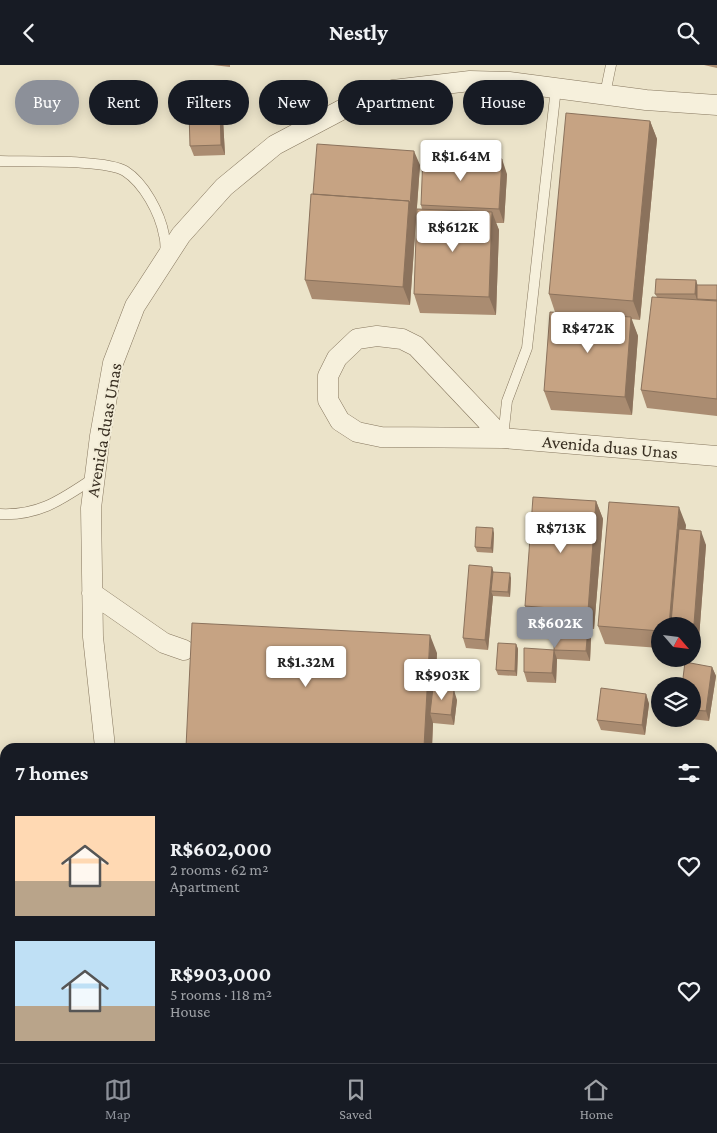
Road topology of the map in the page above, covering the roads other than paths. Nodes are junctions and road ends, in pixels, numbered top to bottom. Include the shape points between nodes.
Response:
1 (611, 65) edge
2 (556, 88) junction
3 (605, 94) junction
4 (717, 105) edge
5 (0, 161) edge
6 (166, 258) junction
7 (503, 438) junction
8 (717, 456) edge
9 (94, 477) junction
10 (0, 514) edge
11 (92, 593) junction
12 (184, 650) dead end
13 (105, 743) edge

1 - 3 lane
2 - 3 street, Avenida duas Unas
2 - 6 street, Avenida duas Unas via 509,82 437,84 393,90 347,107 274,145 224,187 181,235
2 - 7 lane via 527,348 508,401
3 - 4 street, Avenida duas Unas
5 - 6 lane via 107,165 125,171 155,207 164,235
6 - 9 street, Avenida duas Unas via 136,306 113,363
7 - 7 street, Avenida duas Unas via 416,346 402,339 377,336 357,339 337,357 328,376 328,400 340,421 357,432 381,437
7 - 8 street, Avenida duas Unas
9 - 10 lane via 56,503 34,511
9 - 11 street, Avenida duas Unas
11 - 12 street via 164,643
11 - 13 street, Avenida duas Unas via 92,637

